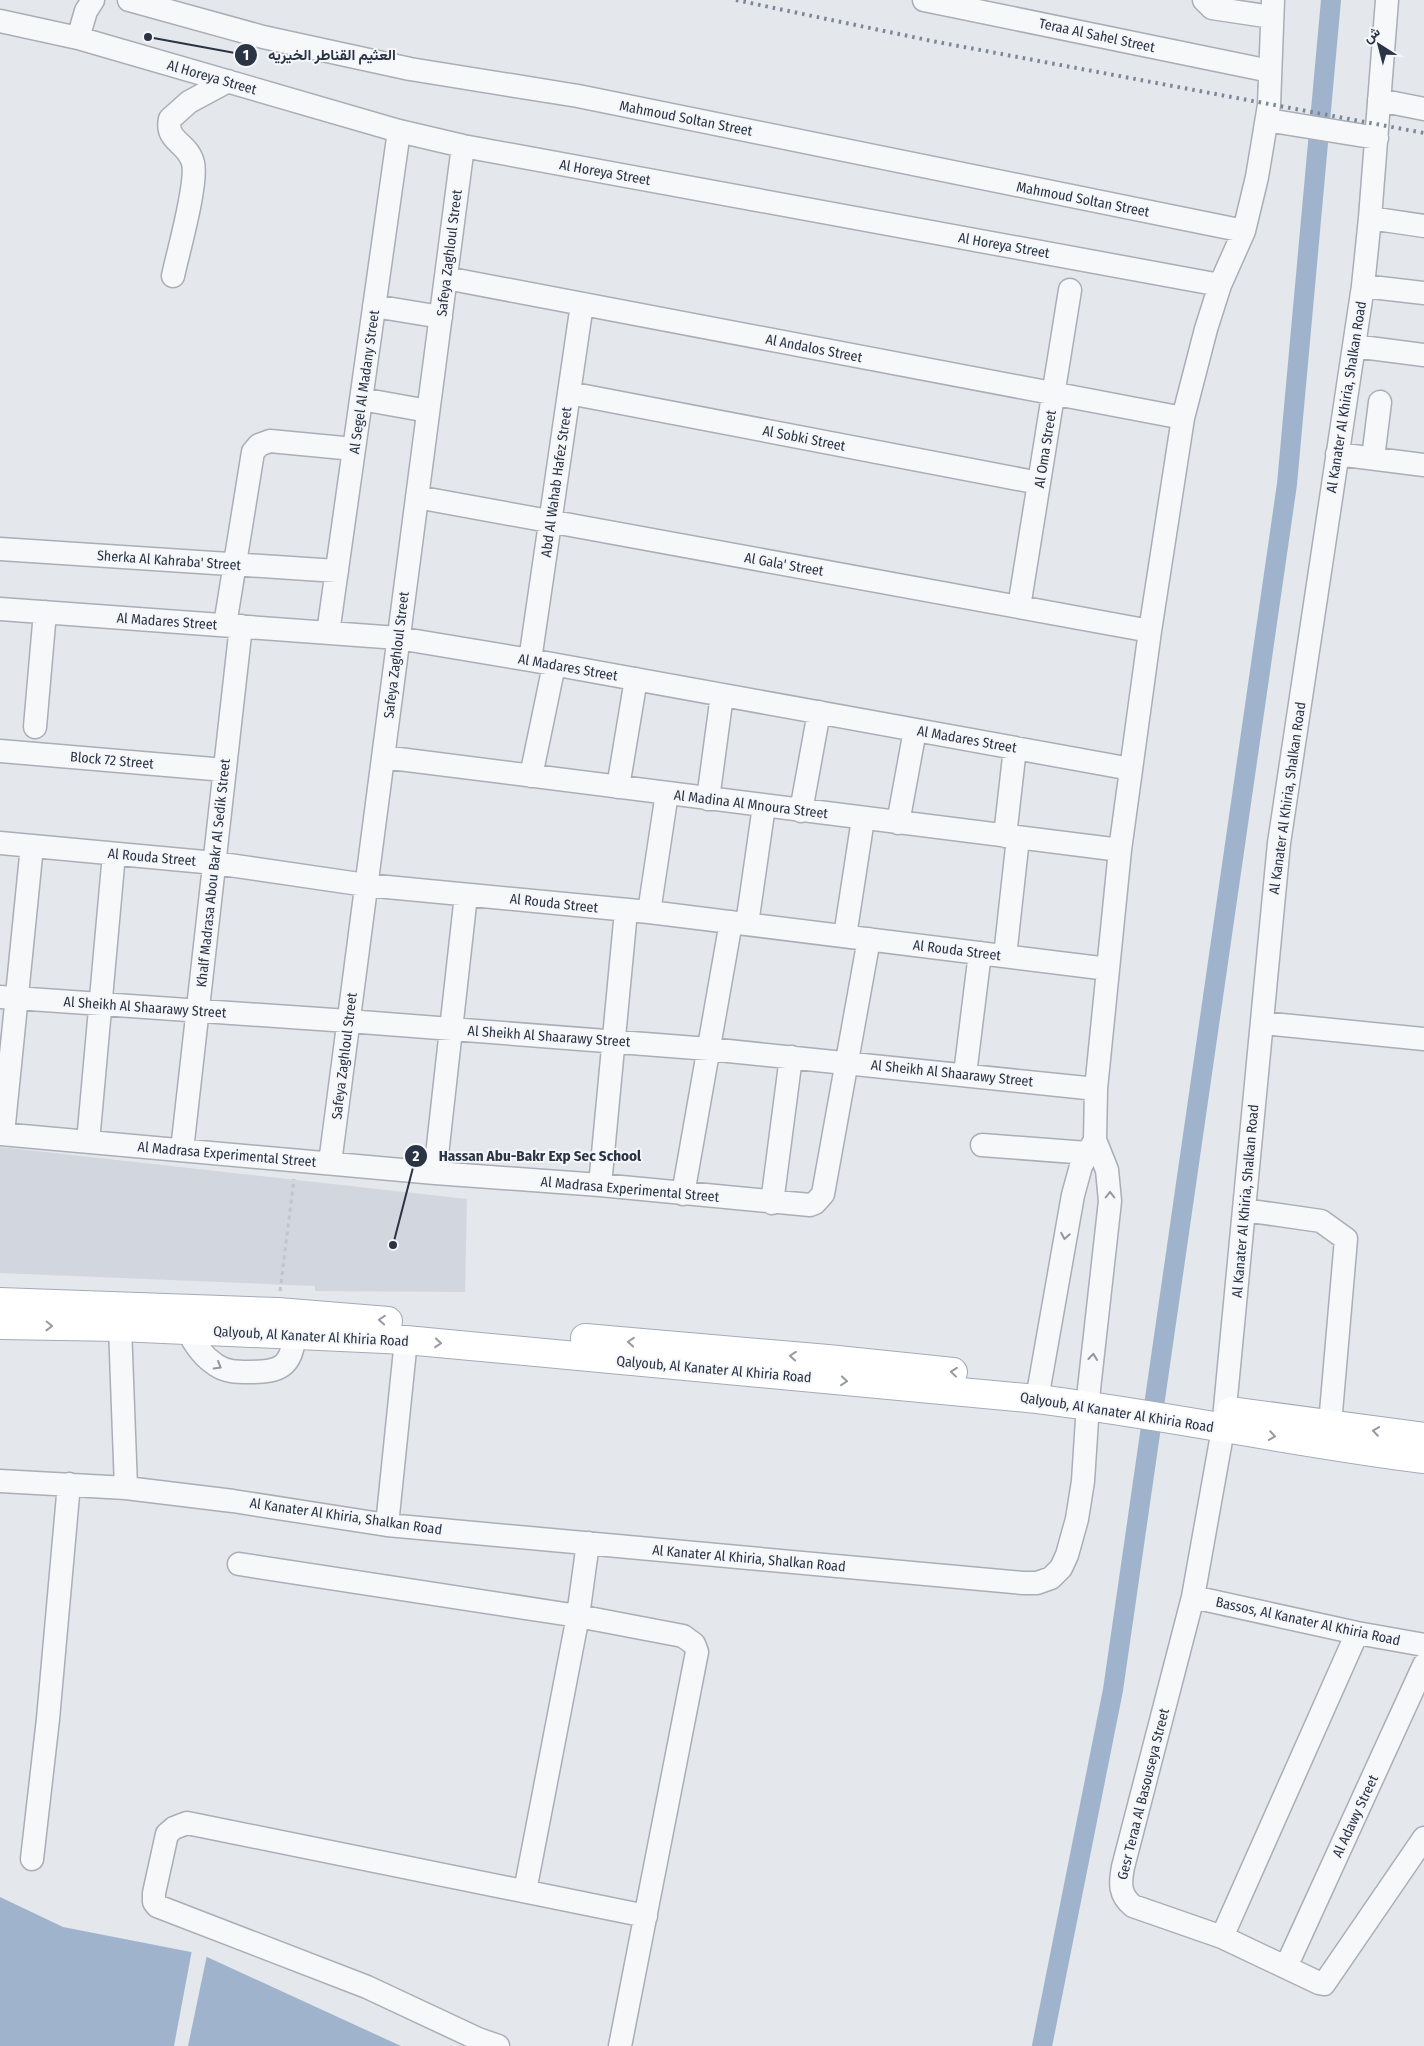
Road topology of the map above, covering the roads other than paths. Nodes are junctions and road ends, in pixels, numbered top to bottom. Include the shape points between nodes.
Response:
1 (93, 0) edge
2 (129, 0) edge
3 (924, 0) edge
4 (1204, 0) edge
5 (1387, 0) edge
6 (974, 5) edge
7 (1273, 8) edge
8 (0, 21) edge
9 (78, 38) junction
10 (1270, 71) junction
11 (228, 81) junction
12 (1379, 100) junction
13 (1424, 110) edge
14 (1275, 121) junction
15 (398, 131) junction
16 (1377, 138) junction
17 (463, 146) junction
18 (1370, 218) junction
19 (1424, 226) edge
20 (1244, 231) junction
21 (173, 276) dead end
22 (446, 278) junction
23 (1220, 285) junction
24 (1363, 286) junction
25 (1070, 290) dead end
26 (1424, 293) edge
27 (582, 304) junction
28 (374, 306) junction
29 (441, 317) junction
30 (1354, 346) junction
31 (1424, 355) edge
32 (569, 392) junction
33 (1053, 394) junction
34 (361, 398) junction
35 (1380, 402) dead end
36 (428, 411) junction
37 (1183, 418) junction
38 (354, 449) junction
39 (1337, 454) junction
40 (1373, 458) junction
41 (1424, 465) edge
42 (1039, 483) junction
43 (417, 497) junction
44 (550, 521) junction
45 (0, 549) edge
46 (235, 564) junction
47 (337, 571) junction
48 (1019, 607) junction
49 (0, 610) edge
50 (45, 612) junction
51 (233, 625) junction
52 (1150, 631) junction
53 (328, 633) junction
54 (398, 638) junction
55 (530, 660) junction
56 (554, 665) junction
57 (636, 679) junction
58 (722, 695) junction
59 (819, 712) junction
60 (35, 727) dead end
61 (915, 730) junction
62 (1015, 748) junction
63 (0, 751) edge
64 (383, 757) junction
65 (1131, 769) junction
66 (225, 770) junction
67 (531, 776) junction
68 (618, 788) junction
69 (667, 794) junction
70 (708, 799) junction
71 (764, 806) junction
72 (801, 811) junction
73 (863, 819) junction
74 (898, 823) junction
75 (1012, 837) junction
76 (0, 843) edge
77 (32, 846) junction
78 (1120, 850) junction
79 (114, 854) junction
80 (215, 863) junction
81 (366, 885) junction
82 (466, 895) junction
83 (626, 910) junction
84 (649, 912) junction
85 (739, 923) junction
86 (845, 936) junction
87 (869, 939) junction
88 (980, 953) junction
89 (1005, 956) junction
90 (1108, 969) junction
91 (8, 998) edge
92 (100, 1004) junction
93 (197, 1011) junction
94 (348, 1021) junction
95 (1262, 1023) junction
96 (451, 1029) junction
97 (1424, 1039) edge
98 (614, 1041) junction
99 (709, 1049) junction
100 (791, 1056) junction
101 (848, 1062) junction
102 (965, 1074) junction
103 (1096, 1089) junction
104 (2, 1134) edge
105 (88, 1142) junction
106 (982, 1146) dead end
107 (1091, 1146) junction
108 (182, 1150) junction
109 (330, 1164) junction
110 (436, 1173) junction
111 (600, 1185) junction
112 (683, 1194) junction
113 (772, 1203) junction
114 (1244, 1210) junction
115 (0, 1302) edge
116 (120, 1316) junction
117 (289, 1320) junction
118 (0, 1325) edge
119 (187, 1330) junction
120 (406, 1340) junction
121 (1038, 1390) junction
122 (1100, 1399) junction
123 (1224, 1420) junction
124 (1330, 1424) junction
125 (1424, 1437) edge
126 (1424, 1459) edge
127 (0, 1481) edge
128 (69, 1484) junction
129 (126, 1488) junction
130 (387, 1525) junction
131 (588, 1543) junction
132 (239, 1564) dead end
133 (1193, 1597) junction
134 (578, 1616) junction
135 (1357, 1633) junction
136 (1424, 1645) edge
137 (1424, 1665) edge
138 (1424, 1838) edge
139 (32, 1859) dead end
140 (524, 1891) junction
141 (646, 1916) junction
142 (1222, 1937) junction
143 (1286, 1967) junction
144 (498, 2046) edge
145 (620, 2046) edge

1 - 9 street
2 - 20 street, Mahmoud Soltan Street via 262,37 410,69 578,96
3 - 6 street, Teraa Al Sahel Street
4 - 7 street via 1212,8
5 - 12 street, Al Kanater Al Khiria, Shalkan Road
6 - 10 street, Teraa Al Sahel Street
7 - 10 street, Al Kanater Al Khiria, Shalkan Road
8 - 9 street, Al Horeya Street
9 - 11 street, Al Horeya Street
10 - 14 street, Al Kanater Al Khiria, Shalkan Road
11 - 15 street, Al Horeya Street
11 - 21 street via 189,102 170,119 169,131 188,150 194,171
12 - 13 street
12 - 16 street, Al Kanater Al Khiria, Shalkan Road
14 - 16 street
14 - 20 street, Al Kanater Al Khiria, Shalkan Road
15 - 17 street, Al Horeya Street
15 - 28 street, Al Segel Al Madany Street
16 - 18 street, Al Kanater Al Khiria, Shalkan Road
17 - 22 street, Safeya Zaghloul Street
17 - 23 street, Al Horeya Street
18 - 19 street
18 - 24 street, Al Kanater Al Khiria, Shalkan Road
20 - 23 street, Al Kanater Al Khiria, Shalkan Road
22 - 27 street, Al Andalos Street
22 - 29 street, Safeya Zaghloul Street
23 - 37 street, Al Kanater Al Khiria, Shalkan Road
24 - 26 street
24 - 30 street, Al Kanater Al Khiria, Shalkan Road
25 - 33 street, Al Oma Street
27 - 32 street, Abd Al Wahab Hafez Street
27 - 33 street, Al Andalos Street
28 - 29 street
28 - 34 street, Al Segel Al Madany Street
29 - 36 street, Safeya Zaghloul Street
30 - 31 street
30 - 39 street, Al Kanater Al Khiria, Shalkan Road
32 - 42 street, Al Sobki Street
32 - 44 street, Abd Al Wahab Hafez Street
33 - 37 street, Al Andalos Street
33 - 42 street, Al Oma Street
34 - 36 street
34 - 38 street, Al Segel Al Madany Street
35 - 40 street
36 - 43 street, Safeya Zaghloul Street
37 - 52 street, Al Kanater Al Khiria, Shalkan Road
38 - 46 street, Khalf Madrasa Abou Bakr Al Sedik Street via 270,442 260,445 253,452
38 - 47 street, Al Segel Al Madany Street
39 - 40 street
39 - 95 street, Al Kanater Al Khiria, Shalkan Road via 1279,843
40 - 41 street
42 - 48 street, Al Oma Street
43 - 44 street, Al Gala' Street
43 - 54 street, Safeya Zaghloul Street
44 - 48 street, Al Gala' Street
44 - 55 street, Abd Al Wahab Hafez Street
45 - 46 street, Sherka Al Kahraba' Street
46 - 47 street, Sherka Al Kahraba' Street
46 - 51 street, Khalf Madrasa Abou Bakr Al Sedik Street
47 - 53 street, Al Segel Al Madany Street
48 - 52 street, Al Gala' Street
49 - 50 street, Al Madares Street
50 - 51 street, Al Madares Street
50 - 60 street
51 - 53 street, Al Madares Street
51 - 66 street, Khalf Madrasa Abou Bakr Al Sedik Street
52 - 65 street, Al Kanater Al Khiria, Shalkan Road
53 - 54 street, Al Madares Street
54 - 55 street, Al Madares Street
54 - 64 street, Safeya Zaghloul Street
55 - 56 street, Al Madares Street
56 - 57 street, Al Madares Street
56 - 67 street
57 - 58 street, Al Madares Street
57 - 68 street
58 - 59 street, Al Madares Street
58 - 70 street
59 - 61 street, Al Madares Street
59 - 72 street
61 - 62 street, Al Madares Street
61 - 74 street
62 - 65 street, Al Madares Street
62 - 75 street
63 - 66 street, Block 72 Street
64 - 67 street, Al Madina Al Mnoura Street
64 - 81 street, Safeya Zaghloul Street
65 - 78 street, Al Kanater Al Khiria, Shalkan Road
66 - 80 street, Khalf Madrasa Abou Bakr Al Sedik Street
67 - 68 street, Al Madina Al Mnoura Street
68 - 69 street, Al Madina Al Mnoura Street
69 - 70 street, Al Madina Al Mnoura Street
69 - 84 street
70 - 71 street, Al Madina Al Mnoura Street
71 - 72 street, Al Madina Al Mnoura Street
71 - 85 street
72 - 73 street, Al Madina Al Mnoura Street
73 - 74 street, Al Madina Al Mnoura Street
73 - 86 street
74 - 75 street, Al Madina Al Mnoura Street
75 - 78 street, Al Madina Al Mnoura Street
75 - 89 street
76 - 77 street, Al Rouda Street
77 - 79 street, Al Rouda Street
77 - 91 street
78 - 90 street, Al Kanater Al Khiria, Shalkan Road
79 - 80 street, Al Rouda Street
79 - 92 street
80 - 81 street, Al Rouda Street
80 - 93 street, Khalf Madrasa Abou Bakr Al Sedik Street
81 - 82 street, Al Rouda Street
81 - 94 street, Safeya Zaghloul Street
82 - 83 street, Al Rouda Street
82 - 96 street
83 - 84 street, Al Rouda Street
83 - 98 street
84 - 85 street, Al Rouda Street
85 - 86 street, Al Rouda Street
85 - 99 street
86 - 87 street, Al Rouda Street
87 - 88 street, Al Rouda Street
87 - 101 street, Al Madrasa Experimental Street
88 - 89 street, Al Rouda Street
88 - 102 street
89 - 90 street, Al Rouda Street
90 - 103 street, Al Kanater Al Khiria, Shalkan Road
91 - 92 street, Al Sheikh Al Shaarawy Street
91 - 104 street
92 - 93 street, Al Sheikh Al Shaarawy Street
92 - 105 street
93 - 94 street, Al Sheikh Al Shaarawy Street
93 - 108 street, Khalf Madrasa Abou Bakr Al Sedik Street
94 - 96 street, Al Sheikh Al Shaarawy Street
94 - 109 street, Safeya Zaghloul Street
95 - 97 street
95 - 114 street, Al Kanater Al Khiria, Shalkan Road
96 - 98 street, Al Sheikh Al Shaarawy Street
96 - 110 street
98 - 99 street, Al Sheikh Al Shaarawy Street
98 - 111 street
99 - 100 street, Al Sheikh Al Shaarawy Street
99 - 112 street
100 - 101 street, Al Sheikh Al Shaarawy Street
100 - 113 street
101 - 102 street, Al Sheikh Al Shaarawy Street
101 - 113 street, Al Madrasa Experimental Street via 823,1194 810,1205
102 - 103 street, Al Sheikh Al Shaarawy Street
103 - 107 street, Al Kanater Al Khiria, Shalkan Road
104 - 105 street, Al Madrasa Experimental Street
105 - 108 street, Al Madrasa Experimental Street
106 - 107 street
107 -> 121 street, Al Kanater Al Khiria, Shalkan Road via 1073,1195
122 -> 107 street, Al Kanater Al Khiria, Shalkan Road via 1110,1201 1107,1170
108 - 109 street, Al Madrasa Experimental Street
109 - 110 street, Al Madrasa Experimental Street
110 - 111 street, Al Madrasa Experimental Street
111 - 112 street, Al Madrasa Experimental Street
112 - 113 street, Al Madrasa Experimental Street
114 - 123 street, Al Kanater Al Khiria, Shalkan Road
114 - 124 street via 1321,1221 1346,1239
115 - 116 main road, Qalyoub, Al Kanater Al Khiria Road
116 - 117 main road, Qalyoub, Al Kanater Al Khiria Road
118 -> 116 main road, Qalyoub, Al Kanater Al Khiria Road
116 - 119 main road, Qalyoub, Al Kanater Al Khiria Road
116 - 129 street
117 - 119 main road, Qalyoub, Al Kanater Al Khiria Road
119 -> 117 street via 204,1357 217,1367 231,1372 269,1372 282,1367 291,1356
117 - 120 main road, Qalyoub, Al Kanater Al Khiria Road
121 -> 117 main road, Qalyoub, Al Kanater Al Khiria Road via 828,1359
120 -> 121 main road, Qalyoub, Al Kanater Al Khiria Road
120 - 130 street
121 - 122 main road, Qalyoub, Al Kanater Al Khiria Road
122 - 123 main road, Qalyoub, Al Kanater Al Khiria Road
122 - 131 street, Al Kanater Al Khiria, Shalkan Road via 1087,1443 1077,1519 1067,1556 1051,1578 1037,1583
123 - 124 main road, Qalyoub, Al Kanater Al Khiria Road
123 -> 126 main road, Qalyoub, Al Kanater Al Khiria Road
123 - 133 street, Al Kanater Al Khiria, Shalkan Road
125 -> 124 main road, Qalyoub, Al Kanater Al Khiria Road
127 - 128 street, Al Kanater Al Khiria, Shalkan Road
128 - 129 street, Al Kanater Al Khiria, Shalkan Road
128 - 139 street
129 - 130 street, Al Kanater Al Khiria, Shalkan Road via 233,1500
130 - 131 street, Al Kanater Al Khiria, Shalkan Road
131 - 134 street
132 - 134 street
133 - 135 street, Bassos, Al Kanater Al Khiria Road
133 - 142 street, Gesr Teraa Al Basouseya Street via 1123,1867 1121,1891 1133,1906
134 - 140 street
134 - 141 street via 683,1636 692,1640 697,1652
135 - 136 street, Bassos, Al Kanater Al Khiria Road
135 - 142 street
137 - 143 street, Al Adawy Street
138 - 143 street, Gesr Teraa Al Basouseya Street via 1329,1980 1319,1984
140 - 141 street
140 - 144 street via 187,1823 167,1834 154,1893 154,1902 162,1909 367,1987
141 - 145 street
142 - 143 street, Gesr Teraa Al Basouseya Street

